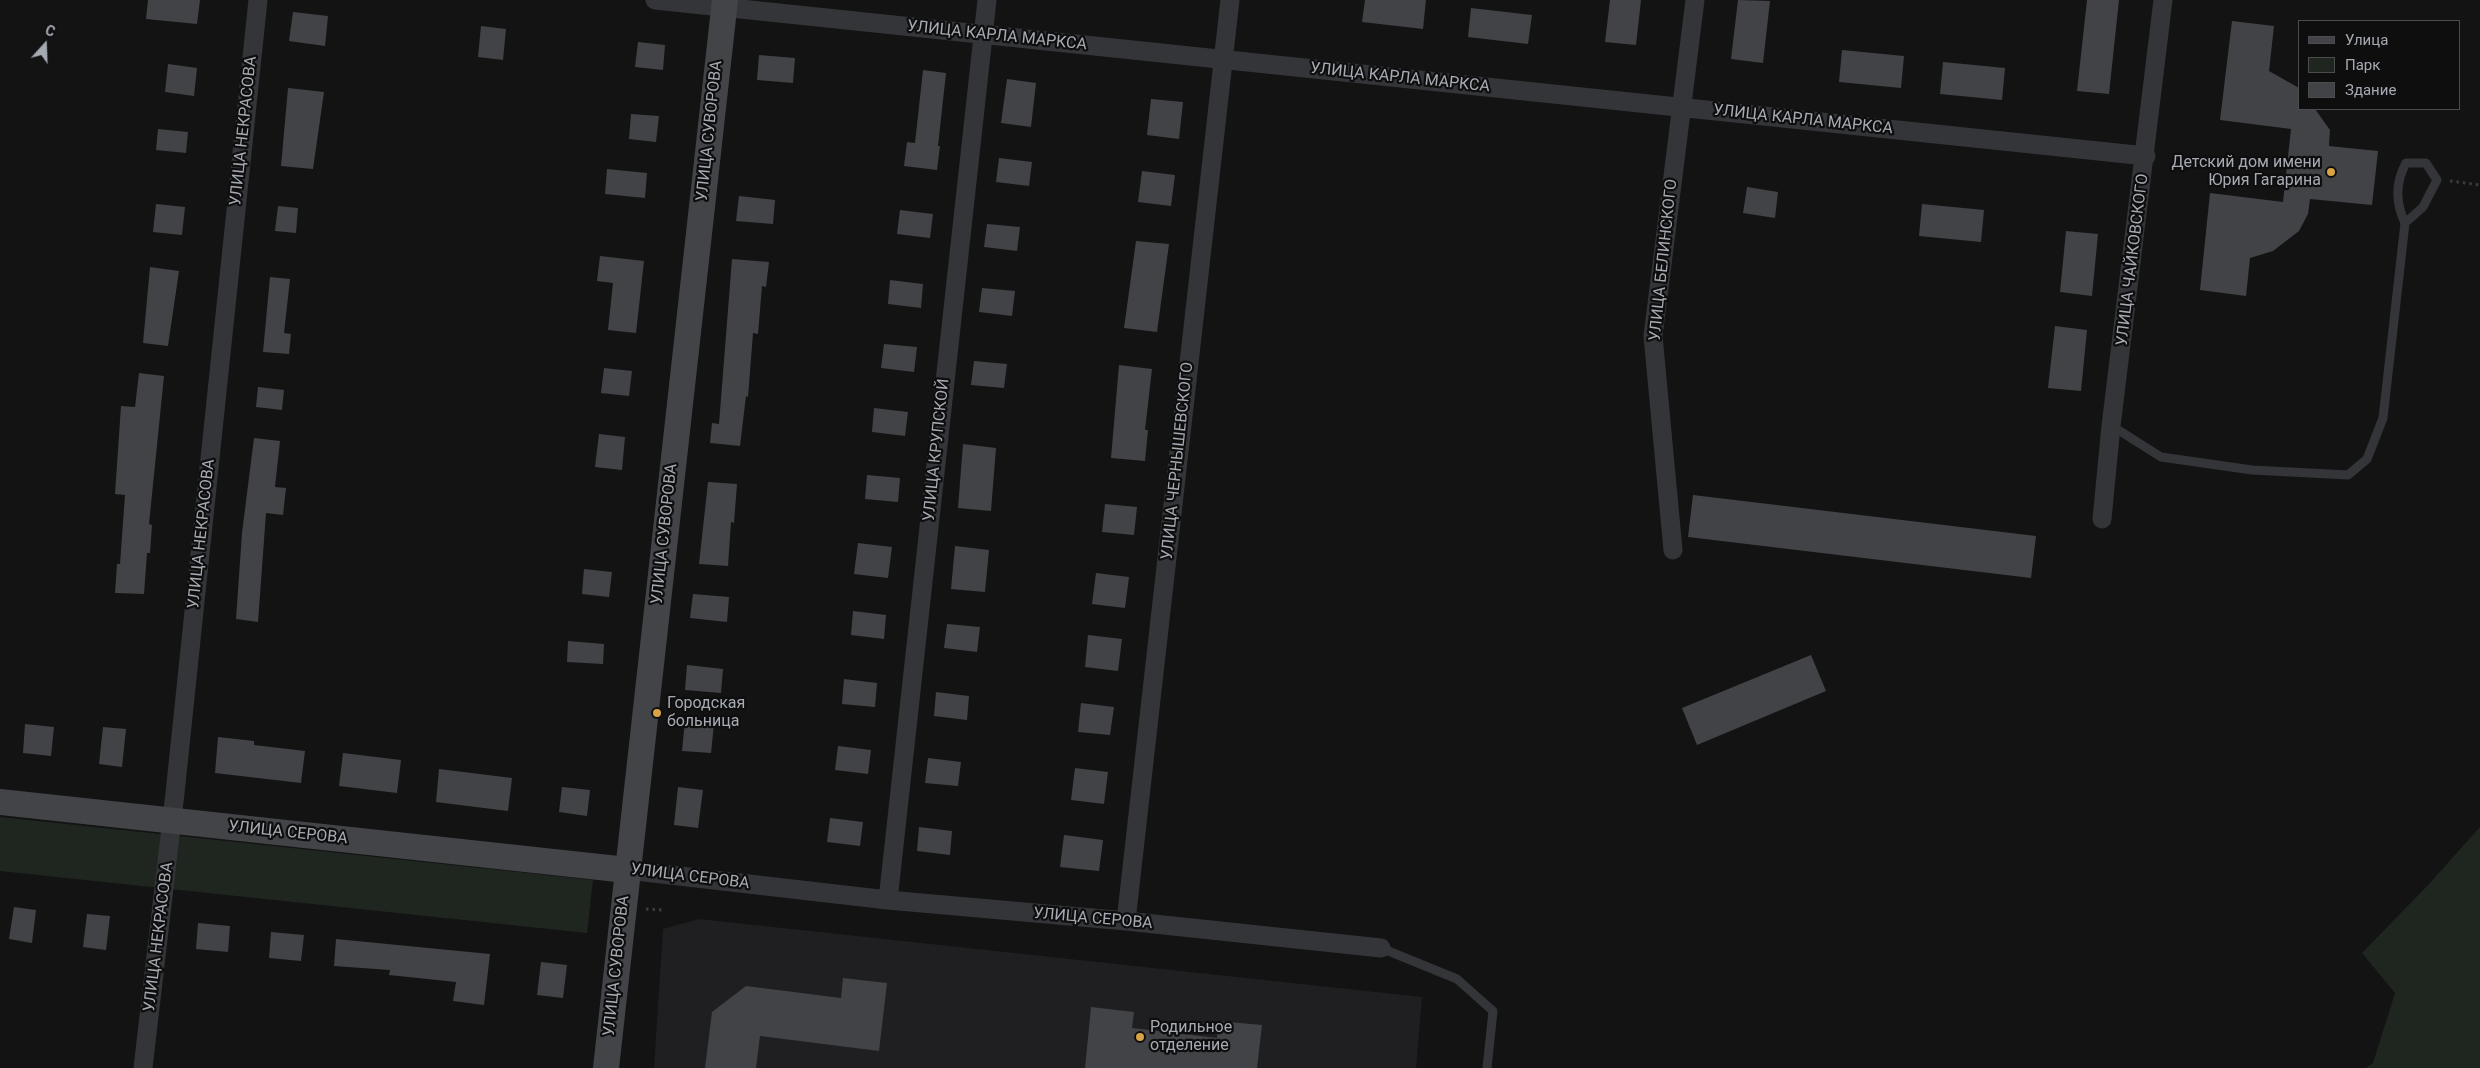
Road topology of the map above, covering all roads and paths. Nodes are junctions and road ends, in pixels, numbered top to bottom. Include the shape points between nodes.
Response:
1 (258, 0) edge
2 (654, 0) edge
3 (986, 0) edge
4 (1230, 0) edge
5 (1696, 0) edge
6 (2163, 0) edge
7 (724, 4) edge
8 (983, 34) junction
9 (1223, 59) junction
10 (1682, 107) junction
11 (2146, 156) junction
12 (2437, 180) junction
13 (2480, 185) edge
14 (2405, 223) junction
15 (2111, 426) junction
16 (2102, 519) dead end
17 (1673, 550) dead end
18 (0, 802) edge
19 (172, 821) junction
20 (627, 870) junction
21 (888, 900) junction
22 (638, 908) dead end
23 (662, 910) dead end
24 (1126, 921) junction
25 (1381, 948) joint
26 (143, 1068) edge
27 (606, 1068) edge
28 (1487, 1068) edge

1 - 19 street, УЛИЦА НЕКРАСОВА
2 - 7 street, УЛИЦА КАРЛА МАРКСА
3 - 8 street, УЛИЦА КРУПСКОЙ
4 - 9 street, УЛИЦА ЧЕРНЫШЕВСКОГО
5 - 10 street, УЛИЦА БЕЛИНСКОГО
6 - 11 street, УЛИЦА ЧАЙКОВСКОГО
7 - 8 street, УЛИЦА КАРЛА МАРКСА
7 - 20 street, УЛИЦА СУВОРОВА
8 - 9 street, УЛИЦА КАРЛА МАРКСА
8 - 21 street, УЛИЦА КРУПСКОЙ
9 - 10 street, УЛИЦА КАРЛА МАРКСА
9 - 24 street, УЛИЦА ЧЕРНЫШЕВСКОГО
10 - 11 street, УЛИЦА КАРЛА МАРКСА
10 - 17 street, УЛИЦА БЕЛИНСКОГО via 1653,336
11 - 15 street, УЛИЦА ЧАЙКОВСКОГО
12 - 13 path
12 - 14 lane via 2423,207
12 - 14 lane via 2426,163 2406,163 2398,178 2401,214
14 - 15 lane via 2383,418 2367,459 2348,476 2252,470 2161,457
15 - 16 street, УЛИЦА ЧАЙКОВСКОГО
18 - 19 street, УЛИЦА СЕРОВА
19 - 20 street, УЛИЦА СЕРОВА
19 - 26 street, УЛИЦА НЕКРАСОВА
20 - 21 street, УЛИЦА СЕРОВА
20 - 27 street, УЛИЦА СУВОРОВА
21 - 24 street, УЛИЦА СЕРОВА
22 - 23 path
24 - 25 street, УЛИЦА СЕРОВА
25 - 28 lane via 1457,979 1493,1011

